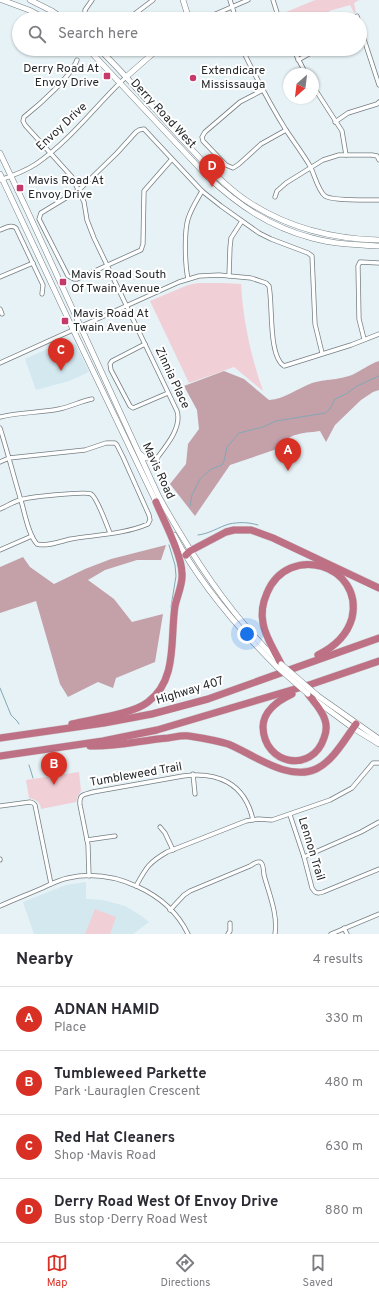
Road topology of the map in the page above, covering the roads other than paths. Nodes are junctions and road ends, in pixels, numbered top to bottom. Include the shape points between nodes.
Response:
1 (2, 0) edge
2 (30, 0) edge
3 (92, 0) edge
4 (153, 0) edge
5 (183, 0) edge
6 (230, 0) edge
7 (248, 0) edge
8 (273, 0) edge
9 (146, 2) edge
10 (232, 7) junction
11 (33, 12) edge
12 (55, 12) edge
13 (85, 12) edge
14 (135, 12) edge
15 (187, 12) edge
16 (220, 12) edge
17 (234, 12) edge
18 (277, 12) edge
19 (367, 54) edge
20 (95, 56) edge
21 (107, 56) edge
22 (150, 56) edge
23 (246, 56) edge
24 (296, 56) edge
25 (305, 56) edge
26 (77, 60) dead end
27 (298, 60) junction
28 (303, 68) edge
29 (126, 76) junction
30 (120, 83) junction
31 (379, 85) edge
32 (263, 90) junction
33 (319, 96) edge
34 (379, 102) edge
35 (335, 122) junction
36 (286, 130) junction
37 (50, 152) junction
38 (0, 153) edge
39 (346, 155) junction
40 (172, 159) junction
41 (379, 160) edge
42 (311, 167) junction
43 (10, 176) junction
44 (1, 178) edge
45 (79, 190) junction
46 (202, 191) junction
47 (275, 198) dead end
48 (379, 200) edge
49 (242, 221) junction
50 (0, 230) edge
51 (379, 240) edge
52 (379, 246) edge
53 (33, 263) junction
54 (379, 263) edge
55 (108, 265) junction
56 (229, 276) junction
57 (0, 277) edge
58 (188, 279) junction
59 (42, 294) dead end
60 (126, 305) junction
61 (0, 309) edge
62 (2, 314) dead end
63 (81, 327) junction
64 (73, 330) junction
65 (379, 334) edge
66 (364, 339) junction
67 (145, 344) junction
68 (322, 353) junction
69 (0, 363) edge
70 (168, 393) junction
71 (92, 399) dead end
72 (0, 417) edge
73 (0, 428) edge
74 (139, 453) junction
75 (9, 458) junction
76 (158, 458) joint
77 (0, 462) edge
78 (156, 499) junction
79 (21, 500) junction
80 (0, 509) edge
81 (110, 533) junction
82 (32, 536) junction
83 (0, 550) edge
84 (188, 553) junction
85 (379, 588) edge
86 (379, 638) edge
87 (379, 661) edge
88 (279, 665) junction
89 (294, 668) junction
90 (312, 684) junction
91 (308, 694) junction
92 (354, 726) junction
93 (42, 732) junction
94 (0, 738) edge
95 (379, 739) edge
96 (379, 744) edge
97 (73, 746) junction
98 (0, 756) edge
99 (379, 763) edge
100 (193, 774) junction
101 (195, 794) dead end
102 (0, 806) edge
103 (290, 814) junction
104 (253, 820) junction
105 (379, 822) edge
106 (160, 827) dead end
107 (115, 836) dead end
108 (87, 840) junction
109 (173, 850) junction
110 (304, 857) junction
111 (379, 869) edge
112 (89, 876) junction
113 (51, 884) junction
114 (136, 886) junction
115 (0, 906) edge
116 (170, 910) junction
117 (379, 914) edge
118 (230, 923) dead end
119 (344, 928) junction
120 (188, 934) edge
121 (228, 934) edge
122 (275, 934) edge
123 (331, 934) edge
124 (346, 934) edge

1 - 11 main road
2 - 12 main road
3 - 13 street
4 - 9 street
5 - 15 main road
6 - 10 street
7 - 10 street
8 - 18 street
9 - 14 street
10 - 16 street
10 - 17 street
19 - 31 street
20 - 30 main road, Derry Road West
21 - 29 main road, Derry Road West
22 - 29 main road
23 - 32 street
24 - 27 street
25 - 27 street
26 - 37 street, Zinnia Place via 56,87 24,117 25,125
27 - 28 street
29 - 30 street, Envoy Drive
29 - 51 main road, Derry Road West via 211,171 249,202 276,217 314,232 346,238
30 - 37 street, Envoy Drive
30 - 52 main road, Derry Road West via 207,176 245,208 266,220 312,238
32 - 36 street
32 - 36 street via 240,102 205,132 203,140 226,165 233,168 261,144
33 - 35 street
34 - 35 street via 348,113
35 - 39 street via 342,131
36 - 42 street
37 - 43 street, Envoy Drive via 36,164
37 - 45 street, Zinnia Place via 72,177
38 - 43 main road, Mavis Road
39 - 41 street via 372,155 377,156
39 - 42 street via 328,157
40 - 45 street via 146,131 140,130
40 - 46 street
40 - 55 street via 144,191 140,250
42 - 47 street via 286,182 277,191
42 - 48 street via 325,196
43 - 44 street, Envoy Drive
43 - 63 main road, Mavis Road
44 - 64 main road, Mavis Road
45 - 55 street, Zinnia Place via 94,238
45 - 55 street via 41,214 40,219 69,278 76,279
46 - 49 street
46 - 58 street via 187,223
49 - 56 street via 232,238
49 - 68 street via 259,233 312,256 315,324
50 - 53 street via 11,226 16,228
53 - 57 street
53 - 59 street via 43,285
54 - 66 street via 360,262 358,265 359,319
55 - 60 street, Zinnia Place
56 - 58 street via 207,275
56 - 68 street via 244,276 269,286 272,332 280,363 285,366
58 - 60 street
60 - 63 street
60 - 67 street, Zinnia Place
61 - 62 street
63 - 64 street
63 - 74 main road, Mavis Road
64 - 69 street
64 - 78 main road, Mavis Road
65 - 66 street
66 - 68 street
67 - 70 street, Zinnia Place
67 - 70 street via 112,360 111,370 133,408
70 - 76 street, Zinnia Place via 179,419 169,442
71 - 72 street via 59,409
73 - 75 street
74 - 76 main road via 145,458
74 - 78 main road, Mavis Road
75 - 77 street
75 - 79 street
75 - 81 street via 85,450 106,443 115,443 150,520 148,524 136,528
78 - 84 main road, Mavis Road
78 - 93 highway via 183,574 175,606 172,653 166,679 148,703 132,710
79 - 80 street
79 - 81 street via 91,494
79 - 82 street
81 - 82 street via 41,545 36,543
82 - 83 street
84 - 85 highway via 226,532 251,530 263,533
84 - 88 main road, Mavis Road via 196,572 217,600 259,649
86 - 89 highway, Highway 407
87 - 90 highway
88 - 89 highway via 262,621 263,605 269,589 280,575 288,569 313,564 335,572 341,578 351,595 353,611 350,626 340,641 327,651 302,661
88 - 91 main road, Mavis Road, bridge
88 - 92 main road, Mavis Road, bridge
89 - 93 highway, Highway 407 via 208,699 152,714
90 - 91 highway via 307,689 280,700 265,717 263,724 266,744 280,757 290,760 308,758 322,745 326,734 325,721
90 - 97 highway via 157,730
91 - 92 main road, Mavis Road
92 - 95 main road, Mavis Road
92 - 96 main road, Mavis Road
92 - 97 highway via 334,754 322,765 302,772 274,767 228,744 187,736 104,747
93 - 94 highway, Highway 407
97 - 98 highway
99 - 103 street via 373,763 352,788 343,794
100 - 101 street
100 - 104 street, Tumbleweed Trail via 212,776 232,784 243,795
100 - 108 street, Tumbleweed Trail via 82,795 80,805
102 - 113 street via 30,802 35,805
103 - 104 street via 272,820
103 - 110 street, Lennon Trail
104 - 109 street
105 - 110 street
106 - 109 street
107 - 108 street
108 - 112 street, Tumbleweed Trail
109 - 114 street via 148,865
110 - 111 street, Lennon Trail via 312,888 318,894
112 - 113 street via 68,878
112 - 114 street via 117,878
113 - 115 street
114 - 116 street
116 - 120 street
116 - 122 street via 190,891 260,862 263,864 275,914
117 - 119 street
118 - 121 street
119 - 123 street
119 - 124 street

